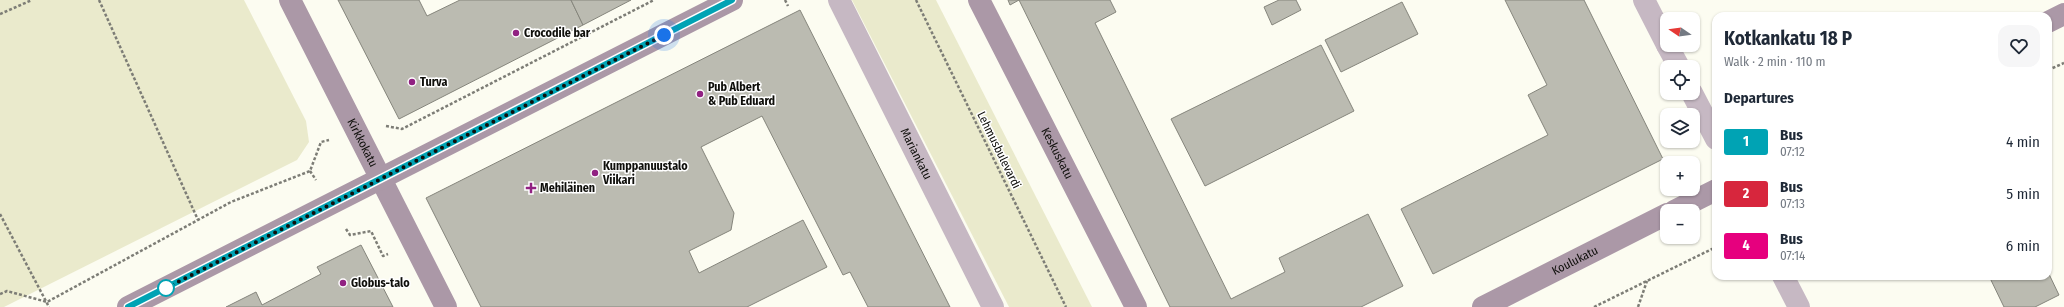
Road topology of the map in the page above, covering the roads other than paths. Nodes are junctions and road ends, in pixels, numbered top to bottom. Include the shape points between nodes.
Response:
1 (290, 0) edge
2 (732, 0) edge
3 (839, 0) edge
4 (979, 0) edge
5 (1644, 0) edge
6 (2064, 14) edge
7 (2052, 20) edge
8 (1660, 31) edge
9 (1696, 100) edge
10 (1712, 131) edge
11 (381, 178) junction
12 (1712, 192) edge
13 (1688, 204) edge
14 (1660, 218) edge
15 (1786, 280) edge
16 (128, 307) edge
17 (446, 307) edge
18 (993, 307) edge
19 (1136, 307) edge
20 (1483, 307) edge
21 (1799, 307) edge

1 - 11 main road, Kirkkokatu
2 - 11 main road
3 - 18 street, Mariankatu
4 - 19 main road, Keskuskatu
5 - 8 street
6 - 7 main road
9 - 10 street
11 - 16 main road
11 - 17 main road, Kirkkokatu
12 - 13 main road
14 - 20 main road, Koulukatu
15 - 21 street

